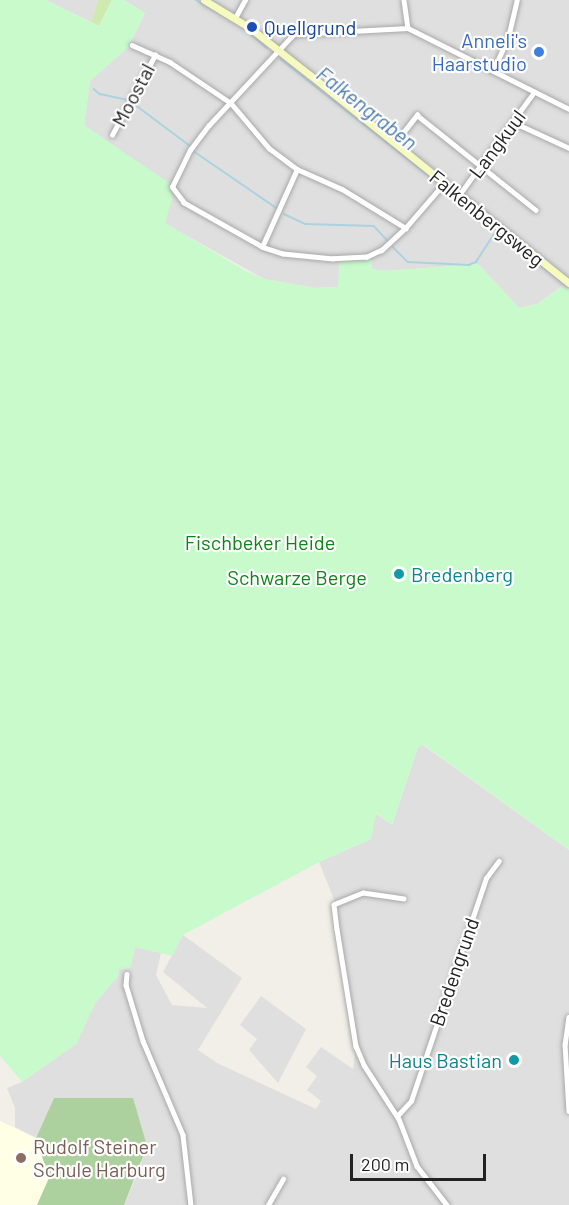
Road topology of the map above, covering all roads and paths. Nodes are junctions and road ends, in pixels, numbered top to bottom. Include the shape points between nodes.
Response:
1 (204, 0) edge
2 (245, 0) edge
3 (404, 0) edge
4 (517, 0) edge
5 (235, 18) junction
6 (408, 28) junction
7 (132, 45) dead end
8 (277, 51) junction
9 (155, 55) junction
10 (493, 71) junction
11 (534, 92) junction
12 (231, 103) junction
13 (569, 109) edge
14 (514, 123) junction
15 (112, 135) dead end
16 (395, 142) junction
17 (569, 148) edge
18 (482, 166) junction
19 (297, 168) junction
20 (444, 184) junction
21 (459, 195) junction
22 (536, 210) dead end
23 (406, 228) junction
24 (262, 247) junction
25 (569, 283) edge
26 (499, 861) dead end
27 (404, 899) dead end
28 (127, 974) dead end
29 (569, 1017) edge
30 (569, 1110) edge
31 (398, 1115) junction
32 (283, 1179) dead end
33 (190, 1205) edge
34 (268, 1205) edge
35 (447, 1205) edge

1 - 5 street, Falkenbergsweg
2 - 5 street
3 - 6 street
4 - 10 street via 508,38
5 - 8 street, Falkenbergsweg
6 - 8 street via 294,34
6 - 10 street
7 - 9 street
8 - 12 street
8 - 16 street, Falkenbergsweg
9 - 12 street
9 - 15 street, Moostal
10 - 11 street
11 - 13 street
11 - 14 street, Langkuul
12 - 19 street via 269,148
12 - 24 street via 190,150 173,181 173,190 184,203
14 - 17 street
14 - 18 street, Langkuul
16 - 18 street via 417,114
16 - 20 street, Falkenbergsweg
18 - 21 street, Langkuul
18 - 22 street
19 - 23 street via 351,194
19 - 24 street
20 - 21 street, Falkenbergsweg
20 - 23 street
21 - 25 street, Falkenbergsweg
23 - 24 street via 382,250 361,258 305,258
26 - 31 street, Bredengrund via 486,878 411,1101
27 - 31 street via 363,893 334,906 356,1046 364,1065
28 - 33 street via 126,985 143,1041 183,1135
29 - 30 street via 565,1044
31 - 35 street via 417,1166
32 - 34 street

